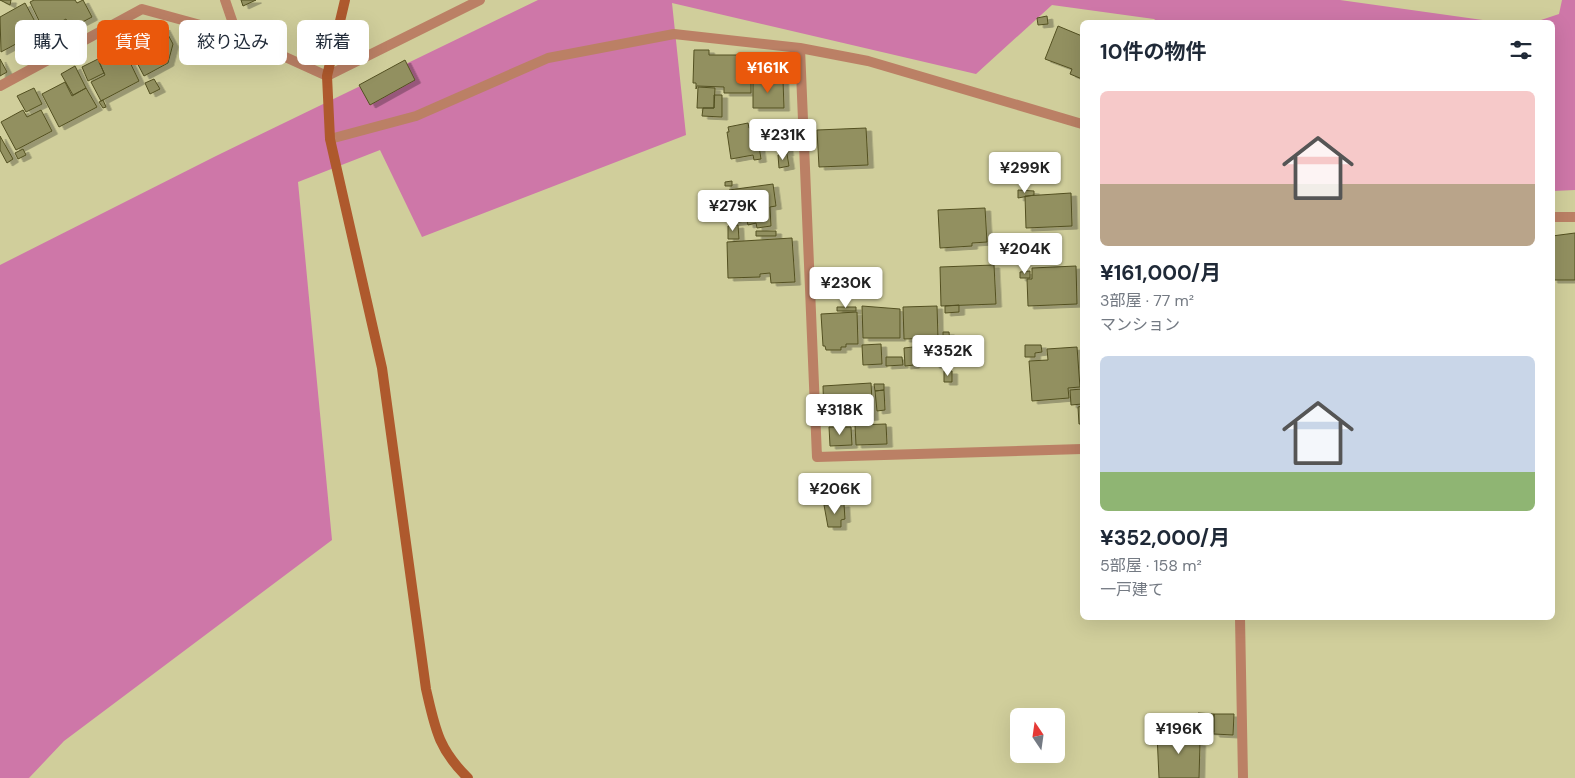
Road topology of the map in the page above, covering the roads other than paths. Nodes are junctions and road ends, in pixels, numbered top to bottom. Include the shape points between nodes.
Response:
1 (225, 0) edge
2 (345, 0) edge
3 (480, 0) edge
4 (182, 20) edge
5 (232, 20) edge
6 (800, 48) junction
7 (287, 58) edge
8 (327, 76) junction
9 (0, 86) edge
10 (1080, 123) edge
11 (330, 139) junction
12 (1555, 217) edge
13 (1575, 217) edge
14 (1080, 449) edge
15 (1240, 620) edge
16 (468, 778) edge
17 (1243, 778) edge

1 - 5 street
2 - 8 street
3 - 8 street
4 - 9 street via 142,9
6 - 10 street via 868,61
6 - 11 street via 674,34 548,58 416,116
6 - 14 street via 817,457
7 - 8 street
8 - 11 street
11 - 16 street via 382,368 426,689 436,733 451,761
12 - 13 street
15 - 17 street

